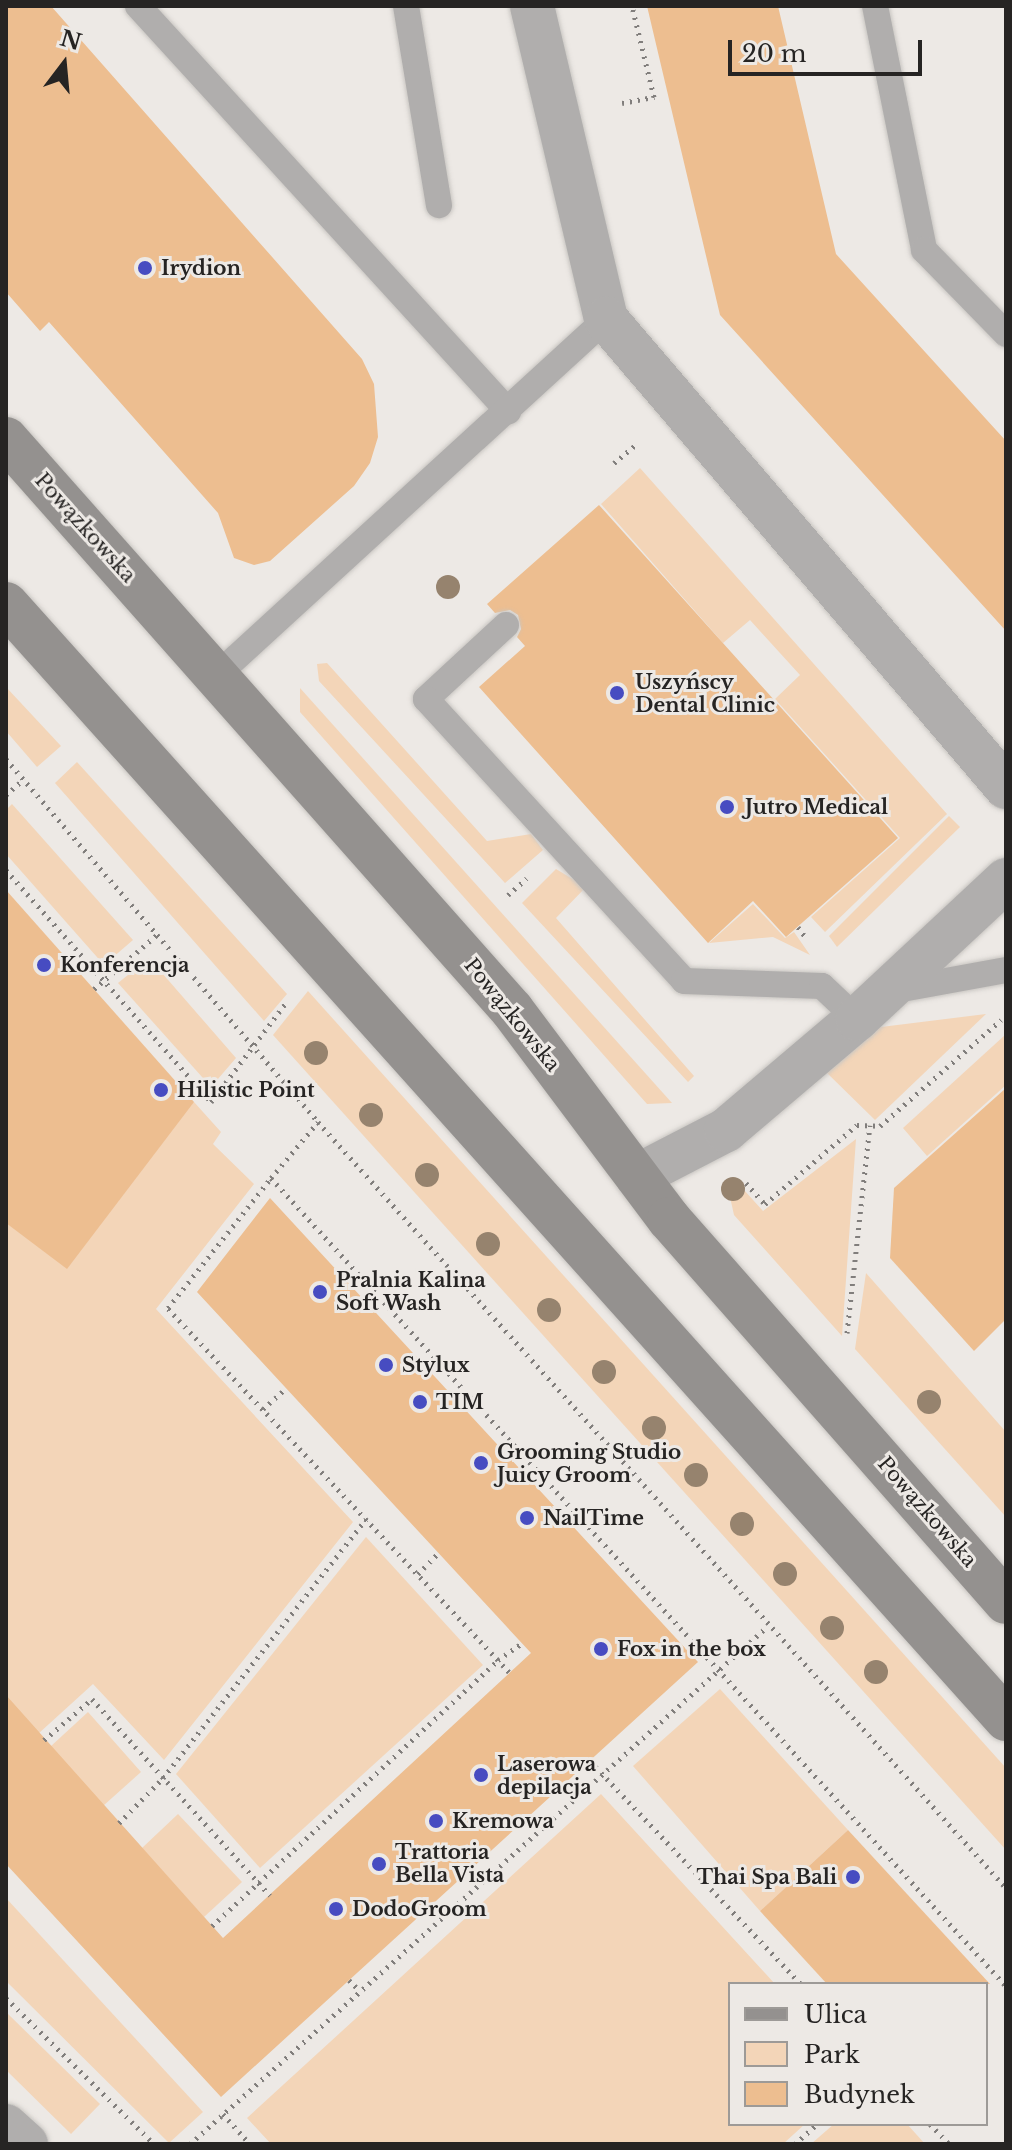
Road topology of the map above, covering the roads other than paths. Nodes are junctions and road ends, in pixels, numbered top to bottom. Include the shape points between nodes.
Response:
1 (138, 6) edge
2 (406, 6) edge
3 (532, 6) edge
4 (875, 6) edge
5 (439, 205) dead end
6 (606, 319) junction
7 (1006, 334) edge
8 (508, 411) junction
9 (6, 439) edge
10 (6, 604) edge
11 (506, 625) dead end
12 (216, 676) junction
13 (1006, 787) edge
14 (1006, 880) edge
15 (1001, 979) edge
16 (872, 1005) junction
17 (637, 1176) junction
18 (1006, 1602) edge
19 (1006, 1719) edge
20 (6, 2126) edge
21 (26, 2144) edge

1 - 8 lane
2 - 5 lane
3 - 6 street
4 - 7 lane via 924,250
6 - 8 lane
6 - 13 street
8 - 12 lane
9 - 12 main road, Powązkowska
10 - 19 main road
11 - 16 lane via 426,699 684,981 822,986
12 - 17 main road, Powązkowska via 512,1010
14 - 16 street
15 - 16 lane
16 - 17 street via 726,1130
17 - 18 main road, Powązkowska
20 - 21 street

